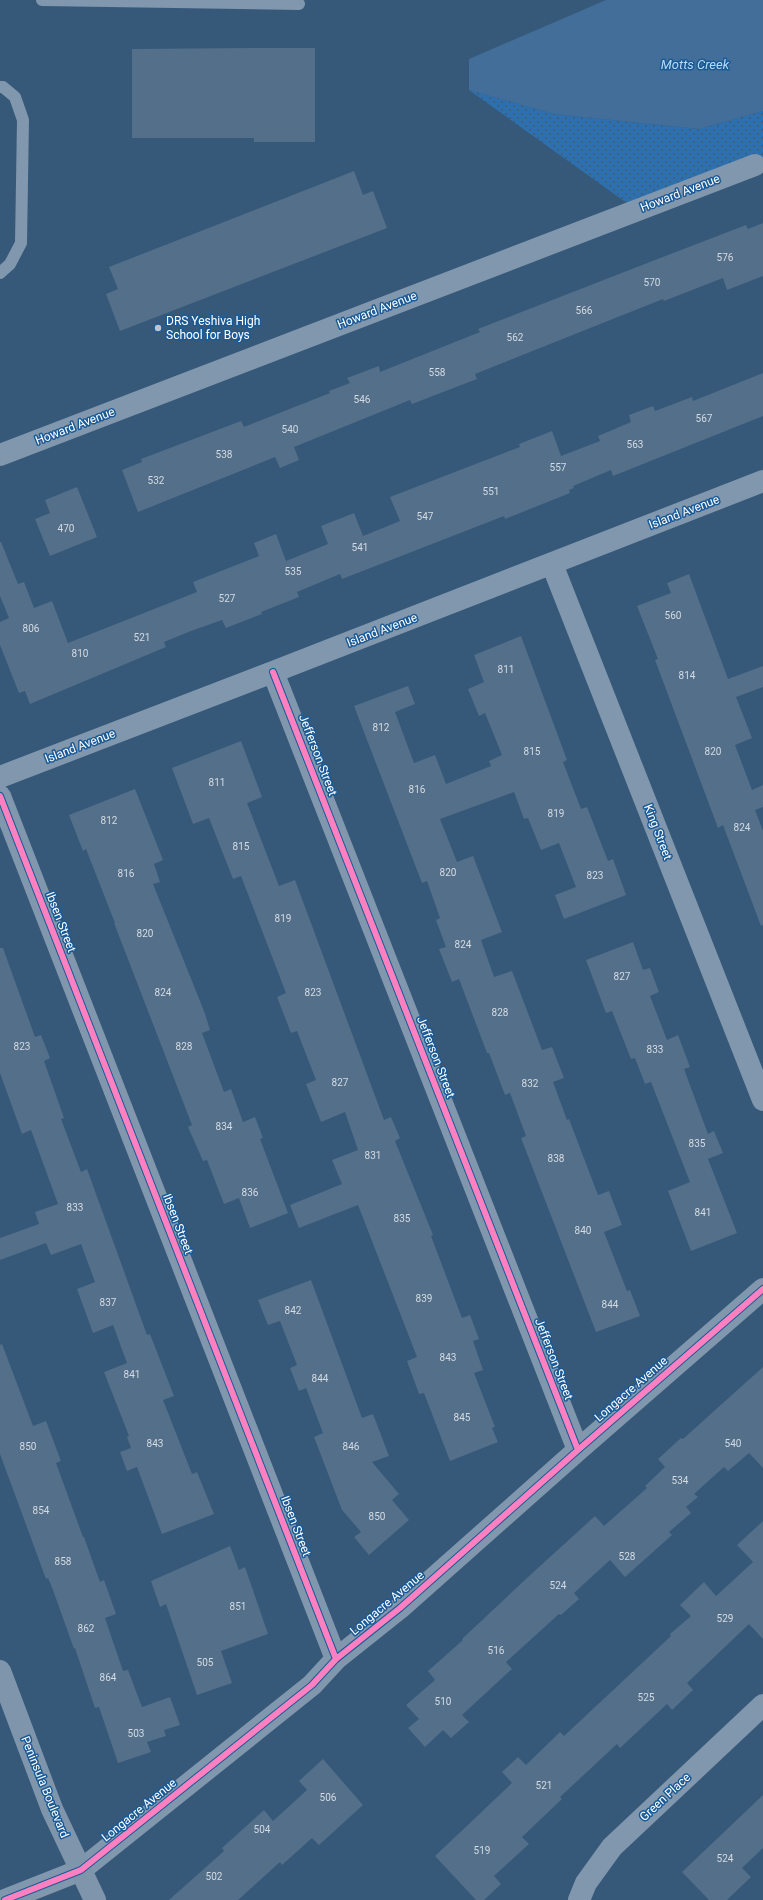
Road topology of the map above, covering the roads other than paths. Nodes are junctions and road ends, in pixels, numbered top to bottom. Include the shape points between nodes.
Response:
1 (42, 0) edge
2 (299, 4) dead end
3 (0, 87) edge
4 (755, 165) dead end
5 (0, 273) edge
6 (0, 455) edge
7 (763, 481) edge
8 (552, 564) junction
9 (273, 672) junction
10 (0, 777) edge
11 (0, 796) edge
12 (763, 1100) edge
13 (763, 1290) edge
14 (578, 1450) junction
15 (336, 1659) junction
16 (0, 1671) edge
17 (763, 1705) edge
18 (81, 1870) junction
19 (4, 1900) edge
20 (95, 1900) edge
21 (579, 1900) edge

1 - 2 lane
3 - 5 lane via 14,97 23,120 21,243 10,264
4 - 6 street, Howard Avenue
7 - 8 street, Island Avenue
8 - 9 street, Island Avenue
8 - 12 street, King Street
9 - 10 street, Island Avenue
9 - 14 street, Jefferson Street
11 - 15 street, Ibsen Street
13 - 14 street, Longacre Avenue
14 - 15 street, Longacre Avenue via 400,1608
15 - 18 street, Longacre Avenue via 312,1685
16 - 18 main road, Peninsula Boulevard via 52,1808
17 - 21 street, Green Place via 612,1847 586,1883
18 - 19 street, Longacre Avenue
18 - 20 main road, Peninsula Boulevard

